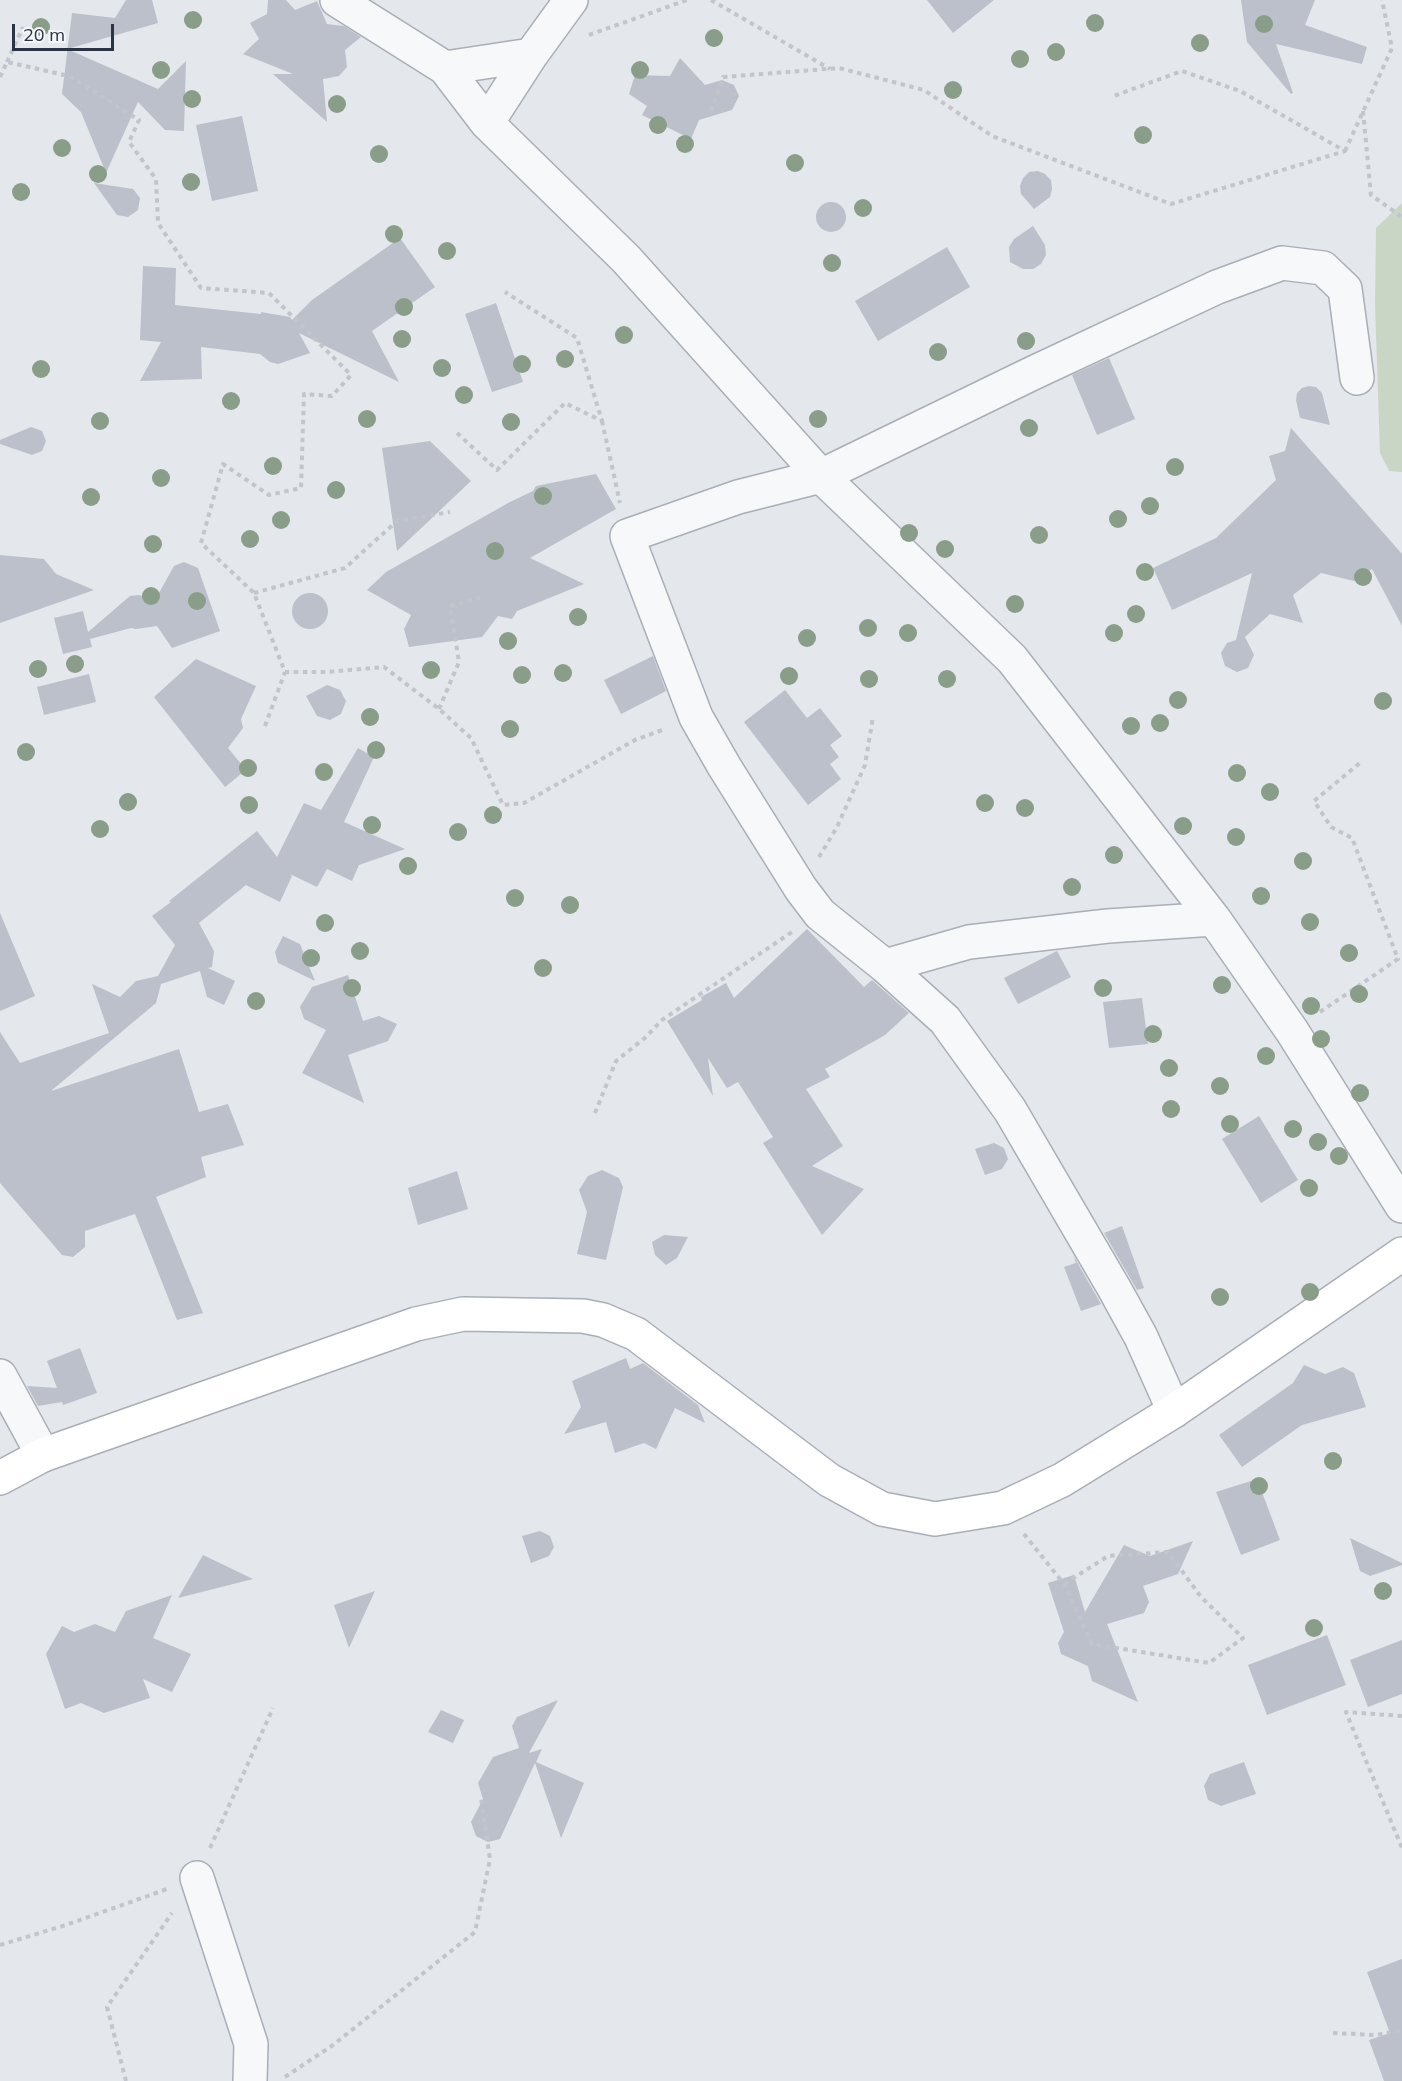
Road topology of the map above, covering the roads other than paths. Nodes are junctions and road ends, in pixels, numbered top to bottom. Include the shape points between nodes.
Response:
1 (337, 0) edge
2 (572, 0) edge
3 (531, 55) junction
4 (445, 68) junction
5 (487, 123) junction
6 (1357, 378) dead end
7 (821, 476) junction
8 (1214, 919) junction
9 (885, 966) junction
10 (1402, 1206) edge
11 (1402, 1254) edge
12 (0, 1376) edge
13 (1174, 1411) junction
14 (43, 1455) junction
15 (0, 1478) edge
16 (197, 1878) road end
17 (250, 2081) edge

1 - 4 street
2 - 3 street
3 - 4 street
3 - 5 street
4 - 5 street
5 - 7 street via 626,259
6 - 7 street via 1345,289 1323,268 1282,263 1217,287
7 - 8 street via 1012,659
7 - 9 street via 738,497 627,536 696,717 724,766 810,901
8 - 9 street via 969,942
8 - 10 street via 1292,1031
9 - 13 street via 945,1020 1010,1110 1114,1288
11 - 13 street
12 - 14 street
13 - 14 street via 1062,1480 1003,1508 935,1519 882,1509 829,1480 636,1334 583,1316 463,1314 416,1324
14 - 15 street
16 - 17 street via 251,2044

